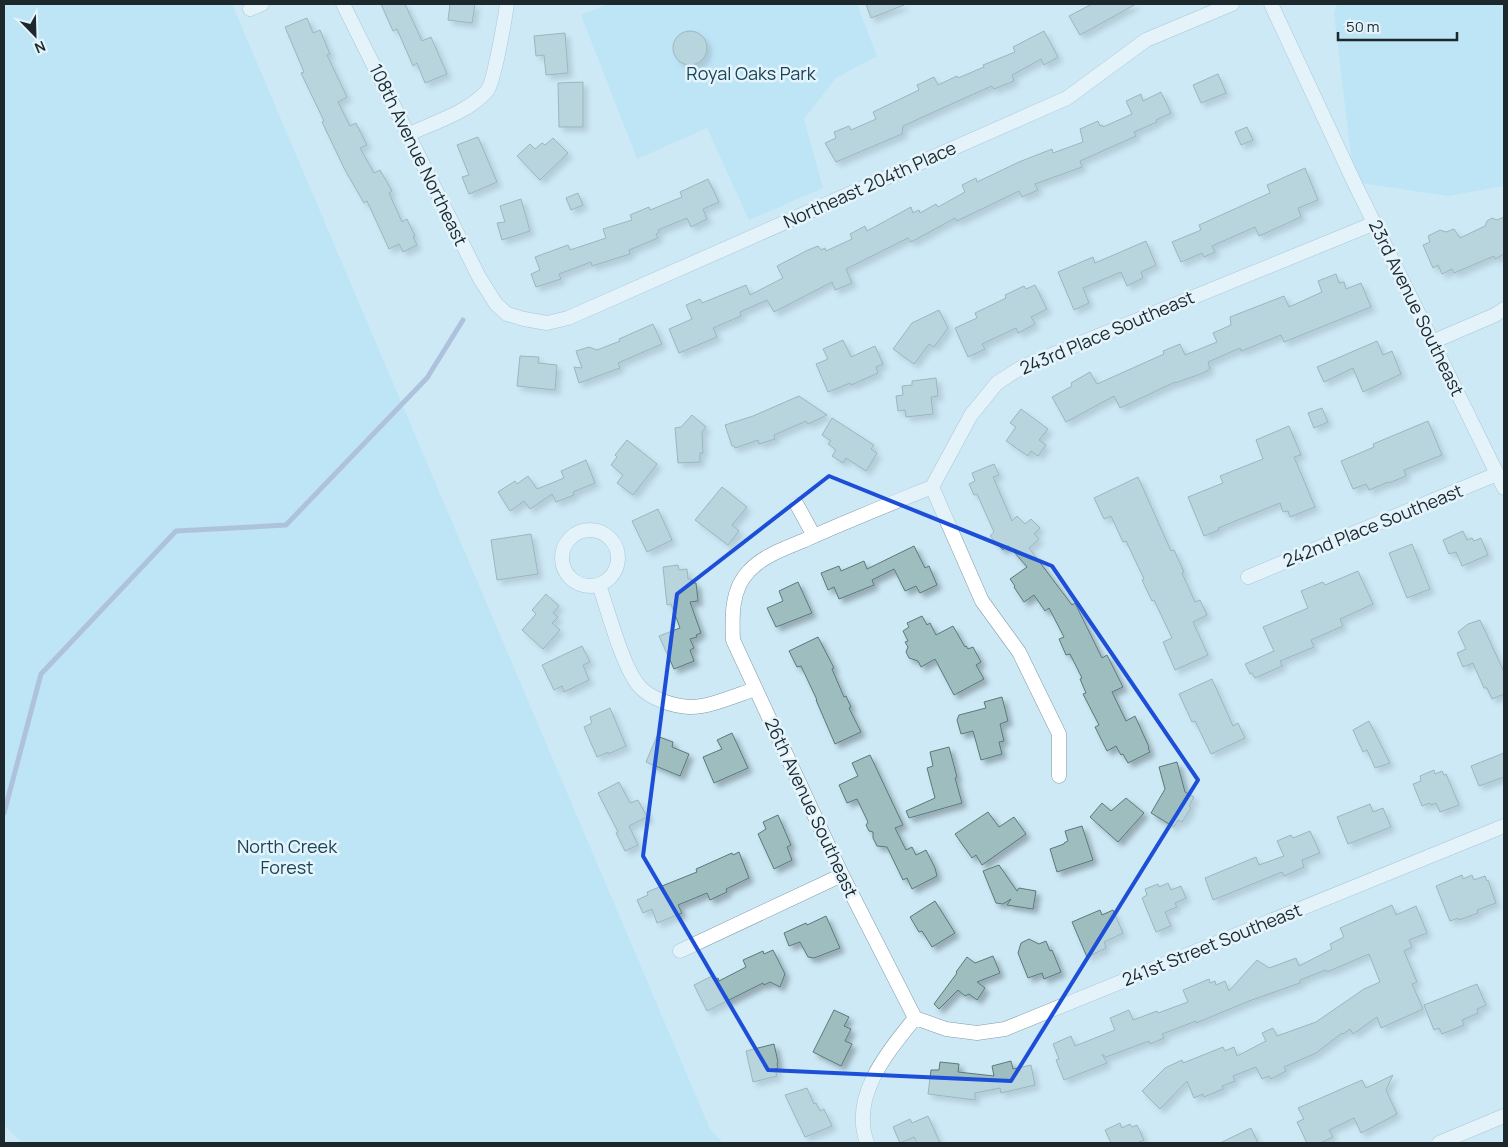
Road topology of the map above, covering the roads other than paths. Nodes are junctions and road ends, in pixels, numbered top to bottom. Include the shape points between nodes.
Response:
1 (343, 4) edge
2 (507, 4) edge
3 (1232, 4) edge
4 (1271, 4) edge
5 (409, 134) junction
6 (1375, 223) junction
7 (496, 304) joint
8 (1504, 309) edge
9 (1432, 342) junction
10 (1497, 474) junction
11 (932, 487) junction
12 (1504, 488) edge
13 (797, 505) dead end
14 (814, 536) junction
15 (1248, 577) dead end
16 (599, 585) junction
17 (755, 689) junction
18 (1059, 776) dead end
19 (1504, 826) edge
20 (842, 875) junction
21 (680, 951) dead end
22 (915, 1018) junction
23 (1504, 1116) edge
24 (867, 1143) edge
25 (1439, 1143) edge

1 - 5 street, 108th Avenue Northeast
2 - 5 street via 488,90 466,108
3 - 7 street, Northeast 204th Place via 1146,40 1067,98 568,318 546,323 524,319 507,314
4 - 6 street, 23rd Avenue Southeast
5 - 7 street, 108th Avenue Northeast via 479,277
6 - 9 street, 23rd Avenue Southeast
6 - 11 street, 243rd Place Southeast via 1022,366 997,383 971,415
8 - 9 street
9 - 10 street, 23rd Avenue Southeast
10 - 12 street, 23rd Avenue Southeast
10 - 15 street, 242nd Place Southeast
11 - 14 street
11 - 18 street via 982,601 1019,652 1058,734
13 - 14 street
14 - 17 street, 26th Avenue Southeast via 765,558 748,572 737,590 732,615 733,640
16 - 16 street via 616,569 615,545 604,534 581,531 564,547 565,571 576,582
16 - 17 street via 626,666 640,687 655,698 690,708
17 - 20 street, 26th Avenue Southeast
19 - 22 street, 241st Street Southeast via 1005,1029 977,1033 946,1029
20 - 21 street
20 - 22 street, 26th Avenue Southeast
22 - 24 street via 884,1057 865,1096 862,1131
23 - 25 street

